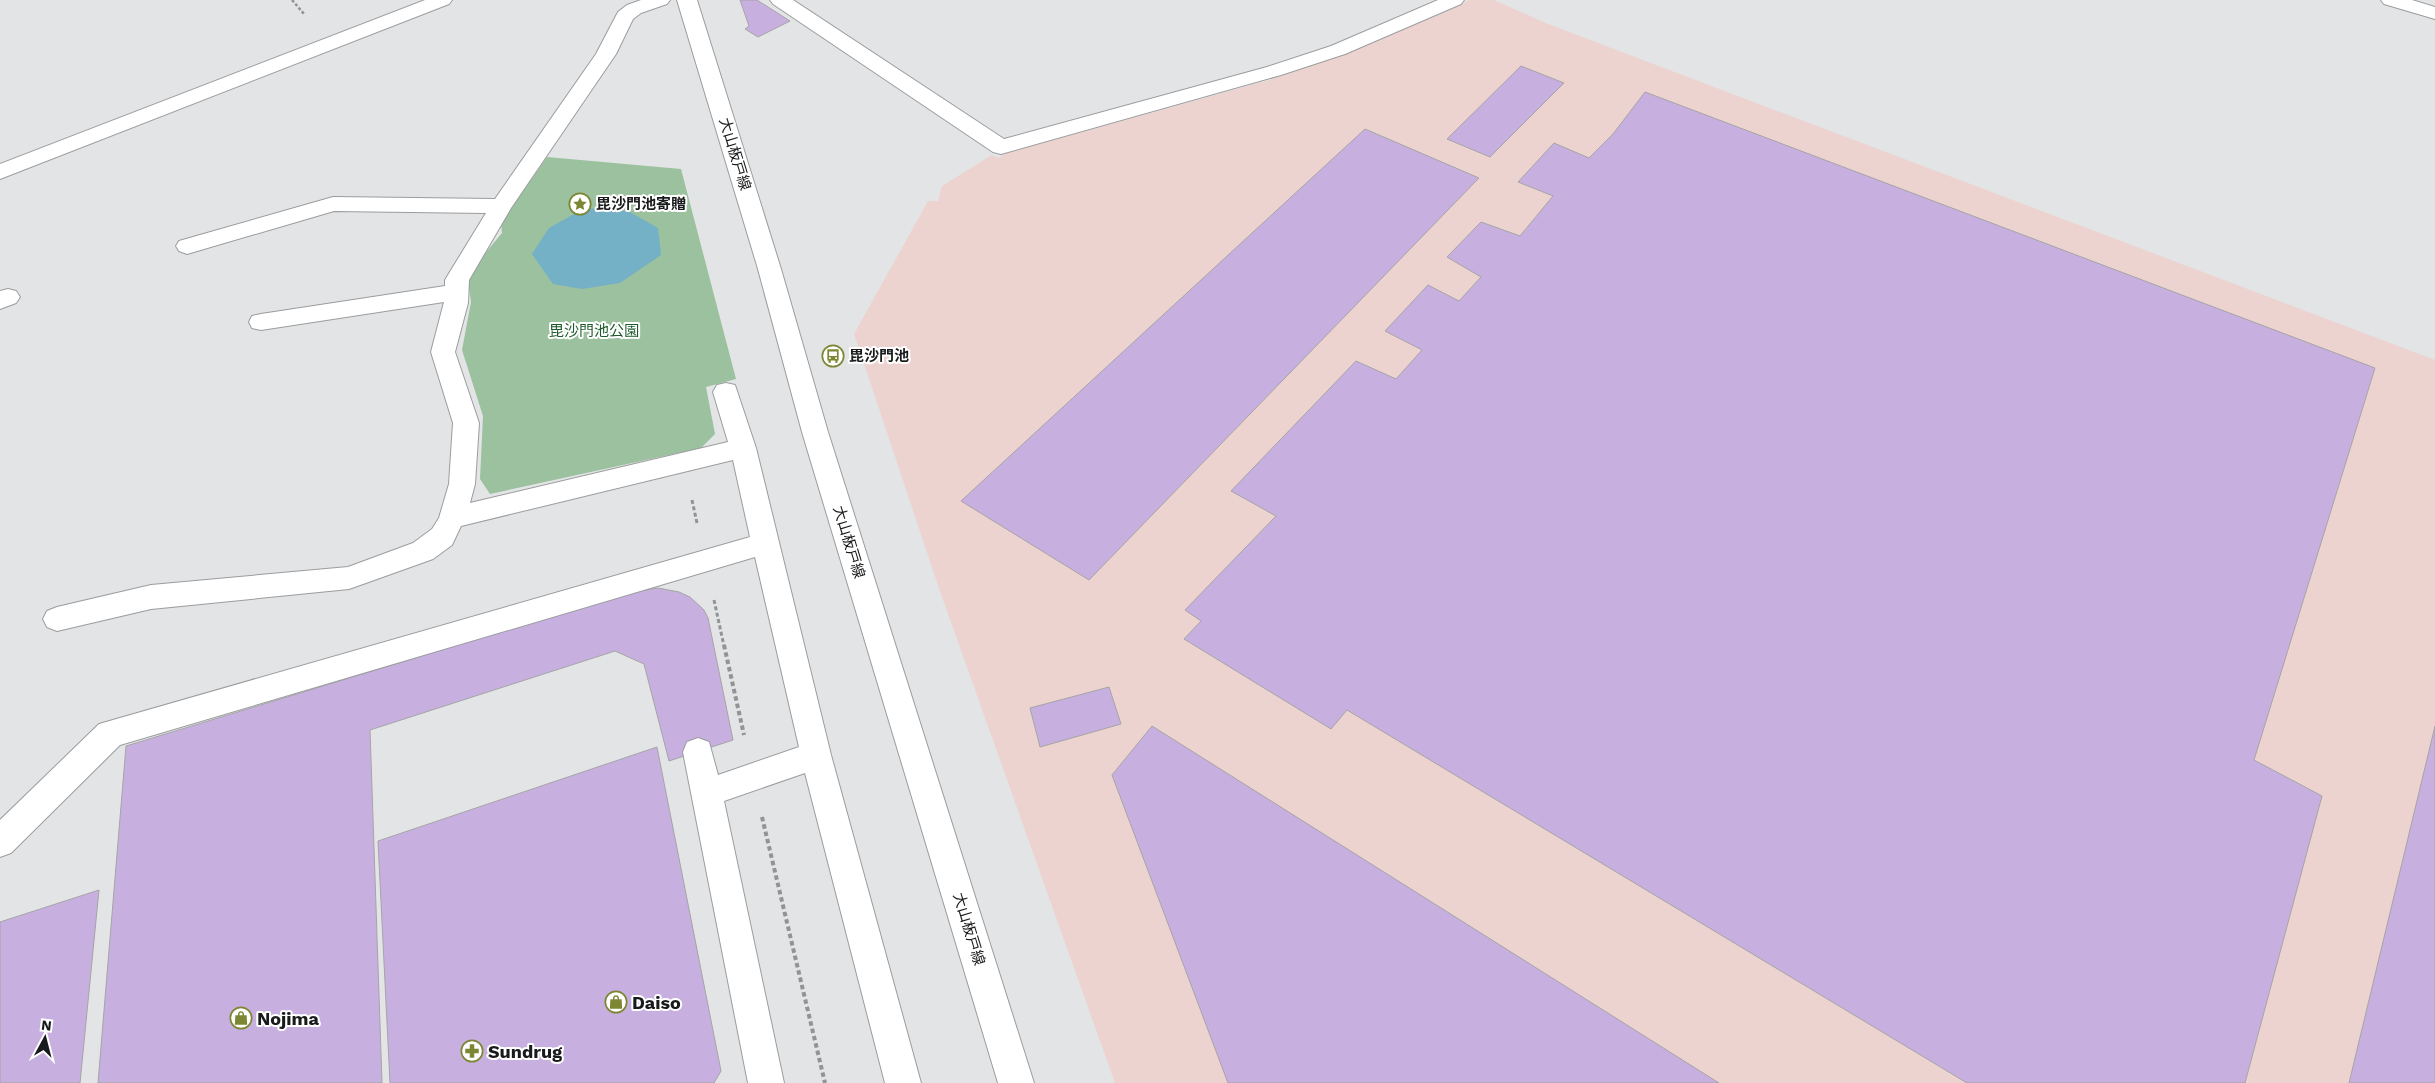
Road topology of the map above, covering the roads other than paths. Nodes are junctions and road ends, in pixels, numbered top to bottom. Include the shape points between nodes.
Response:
1 (442, 0) edge
2 (660, 0) edge
3 (687, 0) edge
4 (780, 0) edge
5 (1454, 0) edge
6 (2391, 0) edge
7 (2435, 13) edge
8 (0, 172) edge
9 (502, 206) junction
10 (187, 246) dead end
11 (456, 292) junction
12 (261, 322) dead end
13 (726, 392) dead end
14 (742, 448) junction
15 (452, 518) junction
16 (766, 543) junction
17 (58, 619) dead end
18 (698, 752) dead end
19 (816, 755) junction
20 (706, 793) junction
21 (0, 842) edge
22 (766, 1083) edge
23 (903, 1083) edge
24 (1016, 1083) edge

1 - 8 street
2 - 9 street via 634,9 625,16 606,54
3 - 24 street, 大山板戸線 via 818,441
4 - 5 street via 1001,147 1274,71 1338,50
6 - 7 street
9 - 10 street via 333,204 250,237
9 - 11 street via 457,280
11 - 12 street
11 - 15 street via 443,352 466,422 462,484
13 - 14 street
14 - 15 street
14 - 16 street
15 - 17 street via 442,537 423,551 349,578 151,597
16 - 19 street
16 - 21 street via 110,734
18 - 20 street
19 - 20 street
19 - 23 street
20 - 22 street

